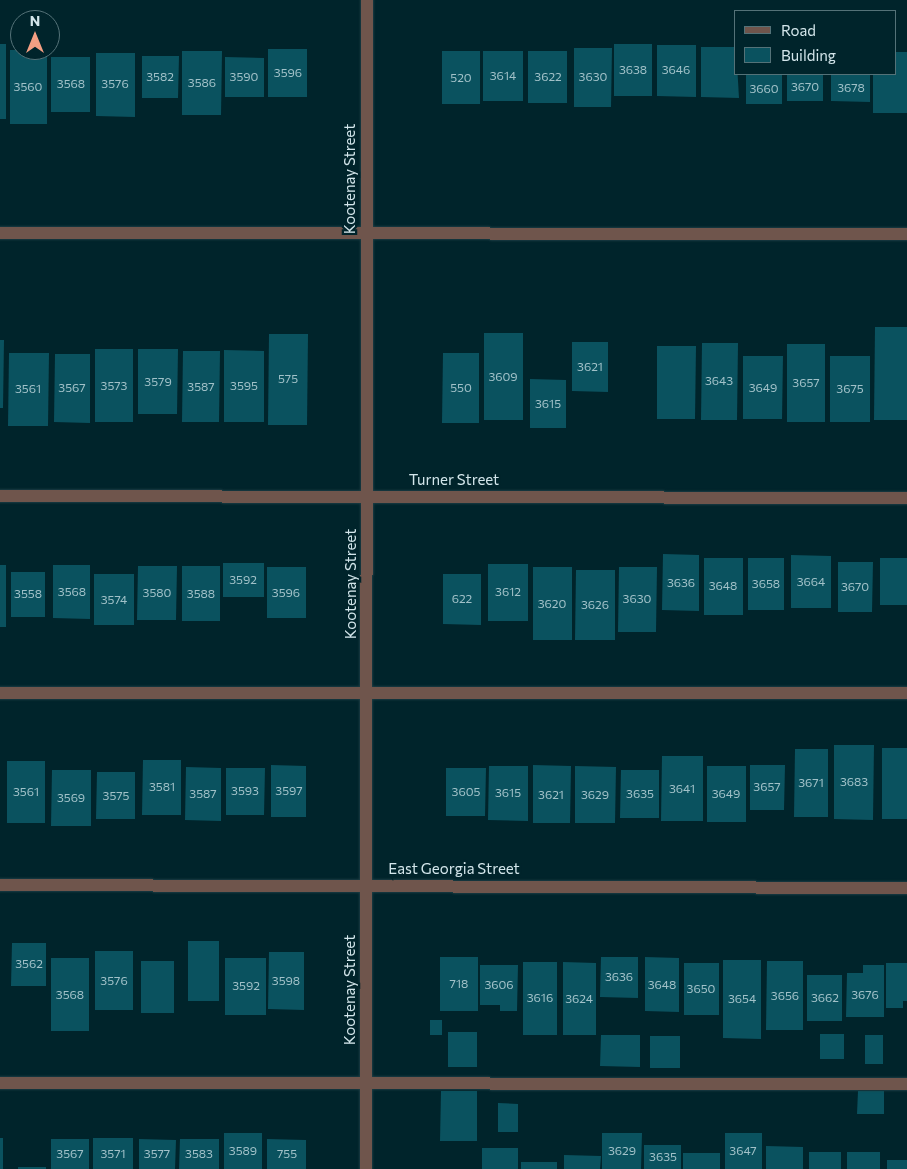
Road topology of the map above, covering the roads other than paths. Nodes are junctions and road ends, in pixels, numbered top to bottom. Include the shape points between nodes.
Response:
1 (368, 0) edge
2 (0, 233) edge
3 (365, 234) junction
4 (907, 234) edge
5 (0, 496) edge
6 (368, 496) junction
7 (907, 498) edge
8 (0, 693) edge
9 (907, 693) edge
10 (367, 694) junction
11 (0, 885) edge
12 (366, 885) junction
13 (907, 888) edge
14 (0, 1083) edge
15 (366, 1084) junction
16 (907, 1084) edge
17 (366, 1169) edge

1 - 3 street, Kootenay Street
2 - 3 street
3 - 4 street
3 - 6 street, Kootenay Street
5 - 6 street, Turner Street
6 - 7 street, Turner Street
6 - 10 street, Kootenay Street
8 - 10 street
9 - 10 street
10 - 12 street, Kootenay Street
11 - 12 street, East Georgia Street
12 - 13 street, East Georgia Street
12 - 15 street, Kootenay Street
14 - 15 street
15 - 16 street
15 - 17 street, Kootenay Street

